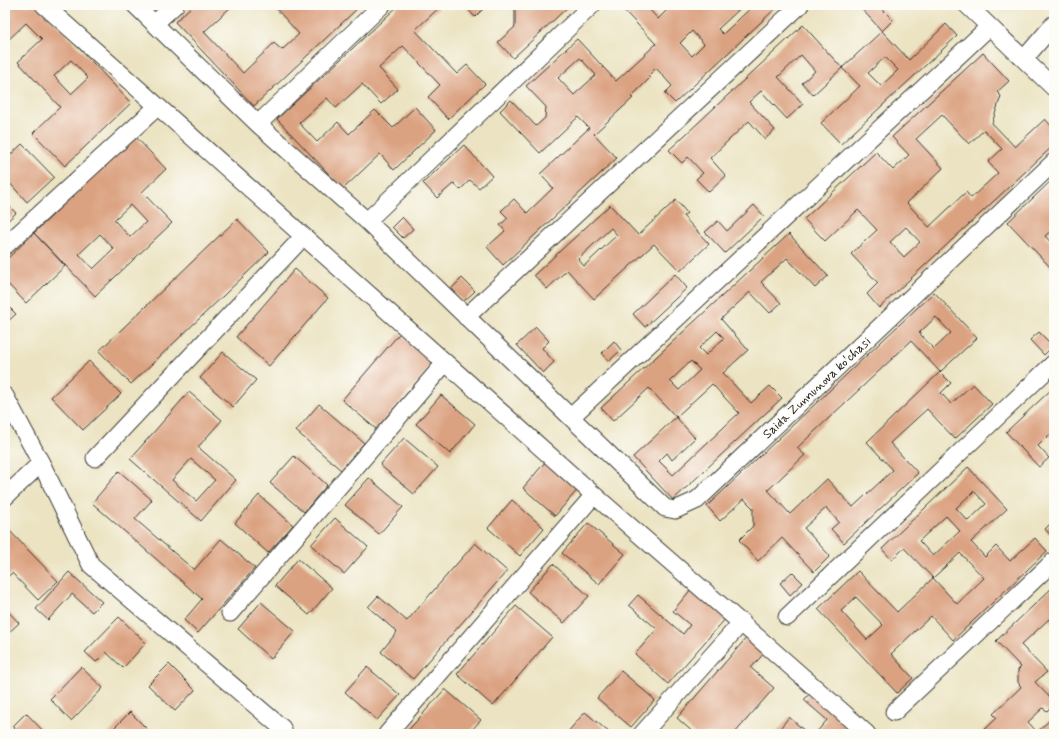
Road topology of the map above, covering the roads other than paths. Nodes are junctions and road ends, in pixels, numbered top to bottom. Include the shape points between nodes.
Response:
1 (44, 5) edge
2 (135, 5) edge
3 (175, 5) edge
4 (382, 5) edge
5 (592, 5) edge
6 (800, 5) edge
7 (967, 5) edge
8 (154, 24) junction
9 (1054, 24) edge
10 (989, 26) junction
11 (1024, 60) junction
12 (1054, 88) edge
13 (157, 107) junction
14 (258, 124) junction
15 (1054, 162) edge
16 (367, 221) junction
17 (303, 237) junction
18 (5, 246) edge
19 (466, 317) junction
20 (445, 363) junction
21 (1054, 363) edge
22 (5, 396) edge
23 (571, 418) junction
24 (95, 458) dead end
25 (40, 463) junction
26 (594, 495) junction
27 (5, 497) edge
28 (1054, 561) edge
29 (230, 613) dead end
30 (787, 617) dead end
31 (742, 622) junction
32 (894, 712) dead end
33 (284, 734) edge
34 (387, 734) edge
35 (642, 734) edge
36 (867, 734) edge

1 - 13 street
2 - 8 street, Saida Zunnunova koʻchasi
3 - 8 street
4 - 14 street
5 - 16 street
6 - 19 street
7 - 10 street
8 - 14 street, Saida Zunnunova koʻchasi
9 - 11 street
10 - 11 street
10 - 23 street
11 - 12 street
13 - 17 street
13 - 18 street
14 - 16 street, Saida Zunnunova koʻchasi
15 - 23 street, Saida Zunnunova koʻchasi via 697,500 675,510 665,508
16 - 19 street, Saida Zunnunova koʻchasi
17 - 20 street
17 - 24 street
19 - 23 street, Saida Zunnunova koʻchasi
20 - 26 street
20 - 29 street
21 - 30 street
22 - 25 street
25 - 27 street
25 - 33 street via 91,565 282,728
26 - 31 street
26 - 34 street
28 - 32 street
31 - 35 street
31 - 36 street

